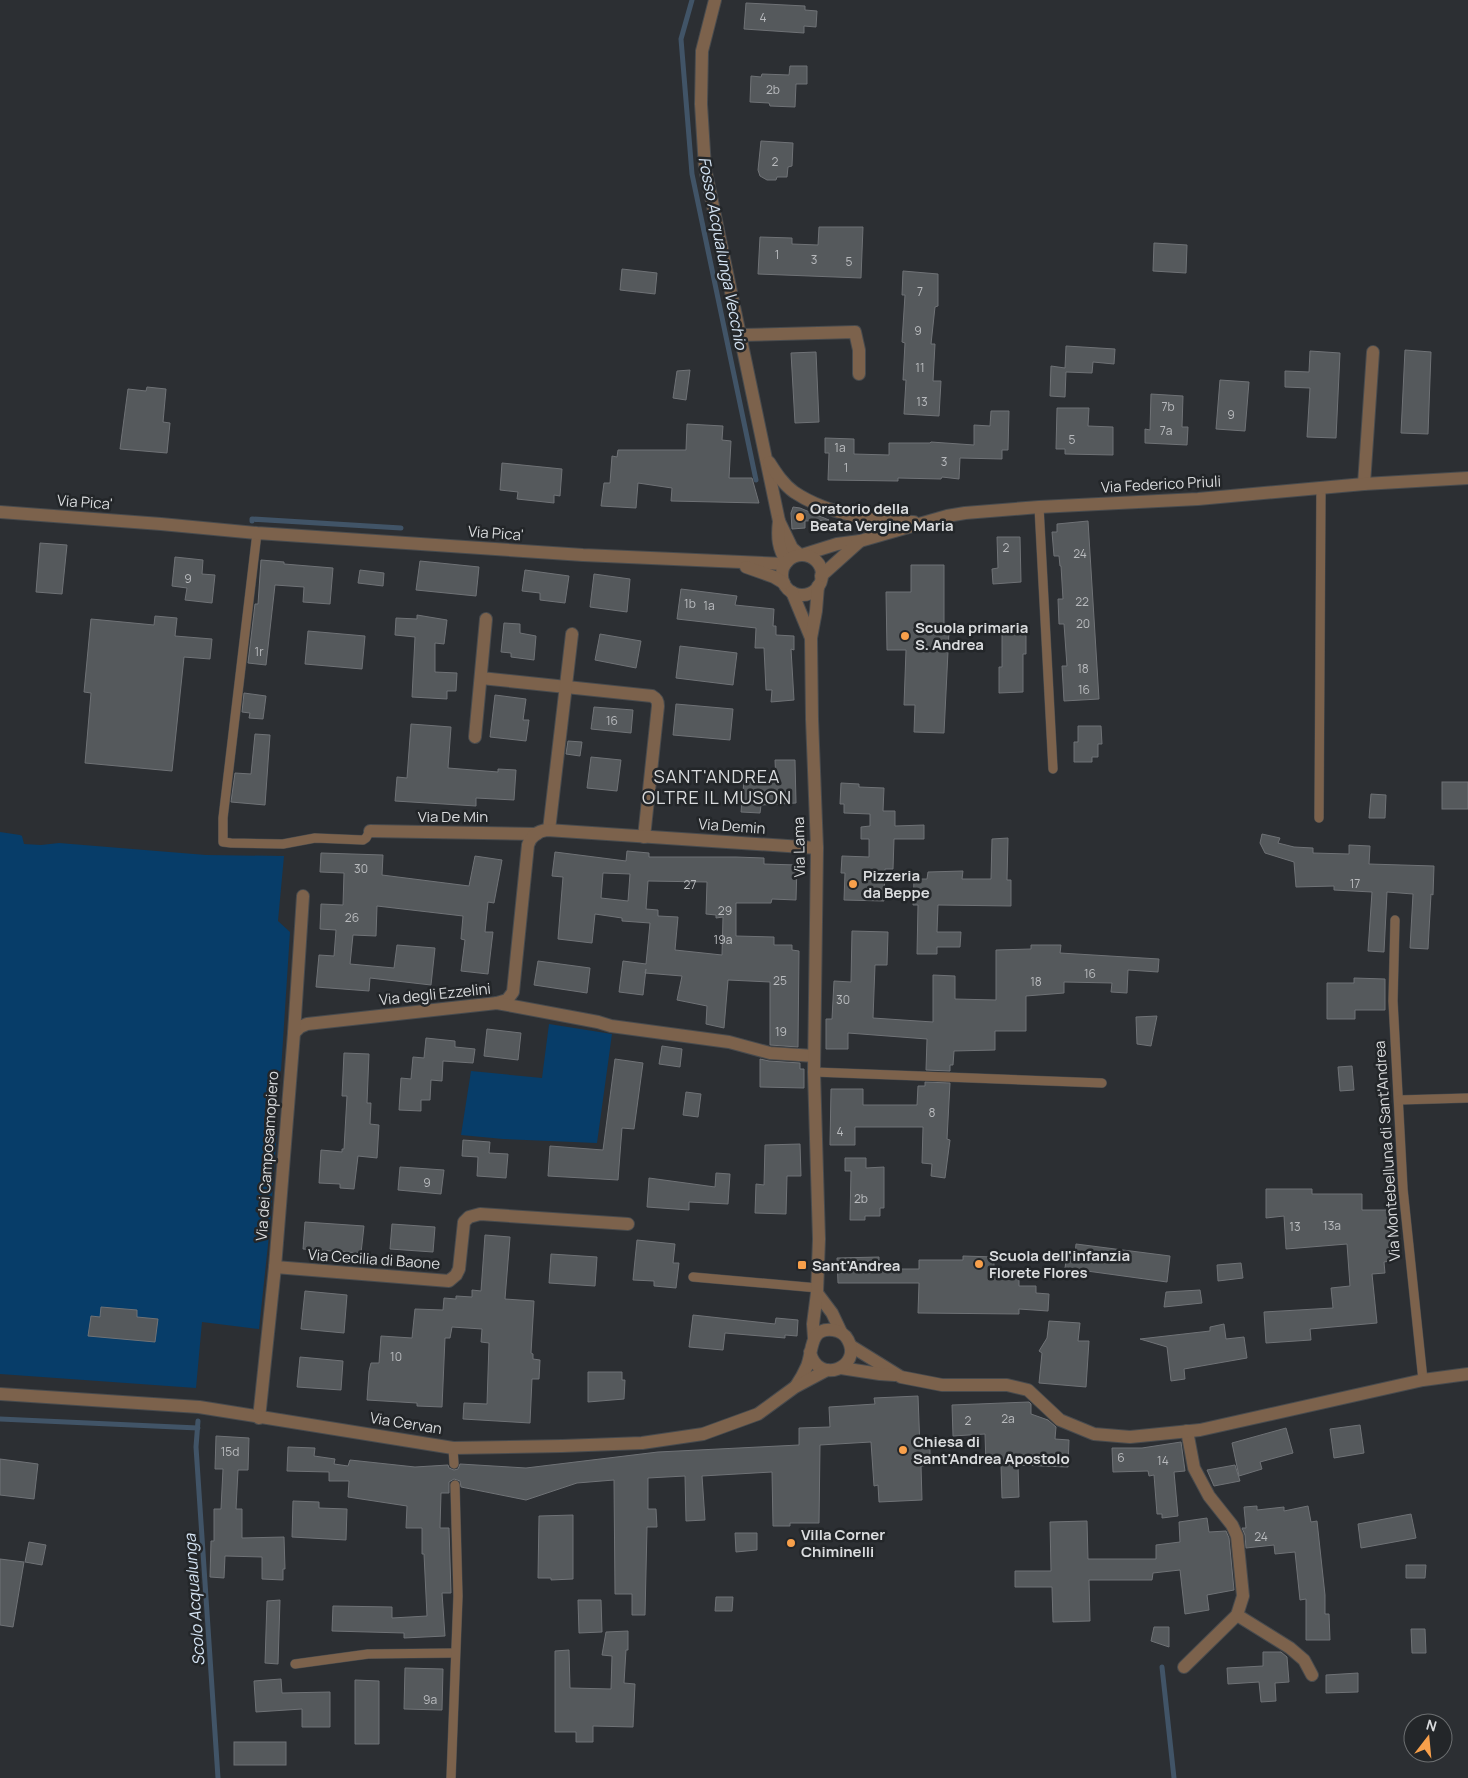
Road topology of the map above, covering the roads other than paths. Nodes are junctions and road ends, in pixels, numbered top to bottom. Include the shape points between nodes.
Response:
1 (715, 0) edge
2 (741, 336) junction
3 (1374, 352) dead end
4 (859, 374) dead end
5 (764, 456) junction
6 (1468, 478) edge
7 (1364, 484) junction
8 (1321, 488) junction
9 (1039, 507) junction
10 (0, 512) edge
11 (932, 521) junction
12 (779, 522) junction
13 (257, 534) junction
14 (860, 541) junction
15 (802, 555) junction
16 (734, 563) junction
17 (786, 563) junction
18 (819, 581) junction
19 (788, 587) junction
20 (486, 620) dead end
21 (572, 634) dead end
22 (811, 638) junction
23 (481, 678) junction
24 (565, 688) junction
25 (476, 737) dead end
26 (1053, 768) dead end
27 (1319, 818) dead end
28 (370, 832) joint
29 (543, 832) junction
30 (644, 836) junction
31 (816, 848) junction
32 (303, 896) dead end
33 (1395, 920) dead end
34 (497, 1003) junction
35 (294, 1033) junction
36 (814, 1056) junction
37 (814, 1072) junction
38 (1102, 1083) dead end
39 (1468, 1098) edge
40 (1398, 1100) junction
41 (628, 1224) dead end
42 (275, 1267) junction
43 (693, 1277) dead end
44 (818, 1291) junction
45 (841, 1332) junction
46 (814, 1338) junction
47 (851, 1346) junction
48 (810, 1352) junction
49 (841, 1368) junction
50 (827, 1370) junction
51 (1468, 1374) edge
52 (895, 1375) junction
53 (1423, 1380) junction
54 (796, 1386) junction
55 (0, 1394) edge
56 (259, 1418) junction
57 (1187, 1431) junction
58 (453, 1448) junction
59 (454, 1464) dead end
60 (455, 1486) dead end
61 (1237, 1615) junction
62 (455, 1653) junction
63 (295, 1664) dead end
64 (1184, 1667) dead end
65 (1312, 1675) dead end
66 (451, 1778) edge

1 - 2 street via 702,51 705,168
2 - 4 street via 855,332
2 - 5 street
3 - 7 street
5 - 11 street via 793,491 828,509 903,522
5 - 12 street
6 - 7 street, Via Federico Priuli
7 - 8 street, Via Federico Priuli
8 - 9 street, Via Federico Priuli via 1198,499
8 - 27 lane
9 - 11 street, Via Federico Priuli via 965,513
9 - 26 lane
10 - 13 street, Via Pica'
11 - 14 street, Via Federico Priuli
12 - 15 street via 792,548
12 - 17 street via 780,551
13 - 16 street, Via Pica'
13 - 28 lane via 222,842 283,844 315,838 363,840
14 - 15 street, Via Federico Priuli
14 - 18 street, Via Federico Priuli
15 - 17 street
15 - 18 street via 816,562 821,570
16 - 17 street, Via Pica'
16 - 19 street, Via Pica' via 774,577
17 - 19 street via 782,577
18 - 19 street via 809,593 803,594
18 - 22 street, Via Lama
19 - 22 street, Via Lama
20 - 23 street
21 - 24 street
22 - 31 street, Via Lama
23 - 24 street
23 - 25 street
24 - 29 street
24 - 30 street via 652,696 658,702
28 - 29 street, Via De Min
29 - 30 street, Via Demin
29 - 34 street via 528,845 513,992 507,1000
30 - 31 street, Via Demin
31 - 36 street, Via Lama
32 - 35 street, Via dei Camposamopiero
33 - 40 lane, Via Montebelluna di Sant'Andrea via 1393,1001
34 - 35 street, Via degli Ezzelini via 307,1024
34 - 36 street, Via degli Ezzelini via 610,1026 729,1042 770,1053
35 - 42 street, Via dei Camposamopiero
36 - 37 street, Via Lama
37 - 38 lane
37 - 44 street, Via Lama
39 - 40 lane
40 - 53 lane, Via Montebelluna di Sant'Andrea
41 - 42 street, Via Cecilia di Baone via 473,1215 463,1226 459,1269 450,1281
42 - 56 street, Via dei Camposamopiero
43 - 44 lane
44 - 45 street
44 - 46 street, Via Lama
45 - 46 street via 822,1331
45 - 47 street via 847,1336
46 - 48 street
47 - 49 street via 850,1357
47 - 52 street
48 - 50 street via 815,1364
48 - 54 street
49 - 50 street
49 - 52 street
50 - 54 street, Via Cervan
51 - 53 street
52 - 57 street via 942,1386 1007,1385 1028,1390 1060,1420 1094,1434 1130,1437
53 - 57 street
54 - 58 street, Via Cervan via 758,1414 703,1434 642,1443
55 - 56 street, Via Cervan via 199,1408
56 - 58 street, Via Cervan
57 - 61 street via 1194,1468 1237,1536 1243,1596
58 - 59 lane
60 - 62 lane via 458,1596
61 - 64 street
61 - 65 street via 1290,1648 1304,1660
62 - 63 lane via 368,1654
62 - 66 lane

